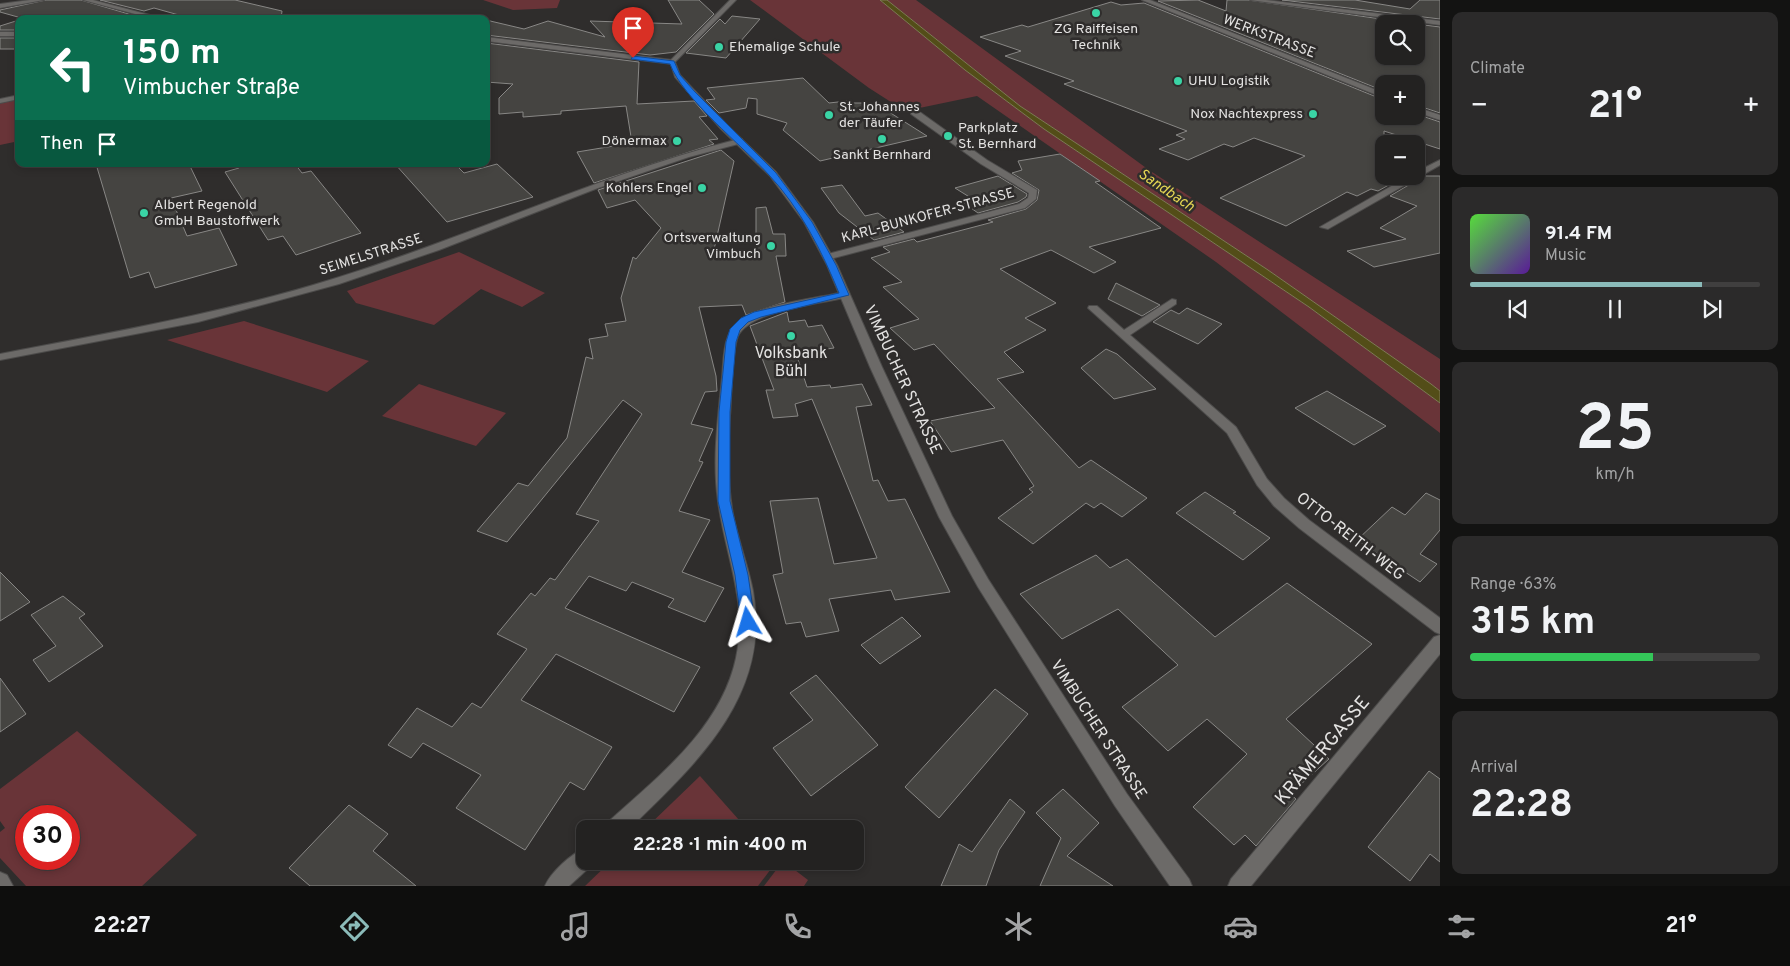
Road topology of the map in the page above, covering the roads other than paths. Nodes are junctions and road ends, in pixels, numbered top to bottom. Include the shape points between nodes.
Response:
1 (41, 0) edge
2 (86, 0) edge
3 (733, 0) edge
4 (1145, 0) edge
5 (1253, 0) edge
6 (0, 6) edge
7 (146, 15) edge
8 (1440, 23) edge
9 (0, 34) edge
10 (15, 34) edge
11 (490, 39) edge
12 (672, 62) junction
13 (1375, 92) edge
14 (15, 98) edge
15 (0, 101) edge
16 (914, 112) dead end
17 (1425, 112) edge
18 (1440, 118) edge
19 (740, 141) junction
20 (1440, 162) edge
21 (1425, 171) edge
22 (1400, 185) edge
23 (1325, 227) dead end
24 (826, 257) junction
25 (844, 295) junction
26 (1172, 302) dead end
27 (1093, 308) dead end
28 (1125, 334) junction
29 (0, 357) edge
30 (1440, 627) edge
31 (1440, 642) edge
32 (624, 820) edge
33 (576, 866) edge
34 (0, 882) edge
35 (3, 886) edge
36 (555, 886) edge
37 (1182, 886) edge
38 (1238, 886) edge

1 - 6 street
2 - 7 street
3 - 12 street
4 - 13 street, WERKSTRASSE
5 - 8 street
9 - 10 street
11 - 12 street
12 - 19 street, VIMBUCHER STRASSE via 682,82
14 - 15 street
16 - 24 street, KARL-BUNKOFER-STRASSE via 984,162 1034,192 1032,199 1022,206
17 - 18 street
19 - 24 street, VIMBUCHER STRASSE via 791,196
19 - 29 street, SEIMELSTRASSE via 686,155 595,186 436,248 318,287 198,319
20 - 21 street
22 - 23 street
24 - 25 street, VIMBUCHER STRASSE
25 - 32 street via 758,314 735,329 731,342 723,467 724,501 742,575 748,622 740,669 735,690 724,712 696,752
25 - 37 street, VIMBUCHER STRASSE via 946,517 983,583 1122,800
26 - 28 street
27 - 28 street, OTTO-REITH-WEG
28 - 30 street, OTTO-REITH-WEG via 1232,430 1262,482 1279,502
31 - 38 street, KRÄMERGASSE
33 - 36 street
34 - 35 street

